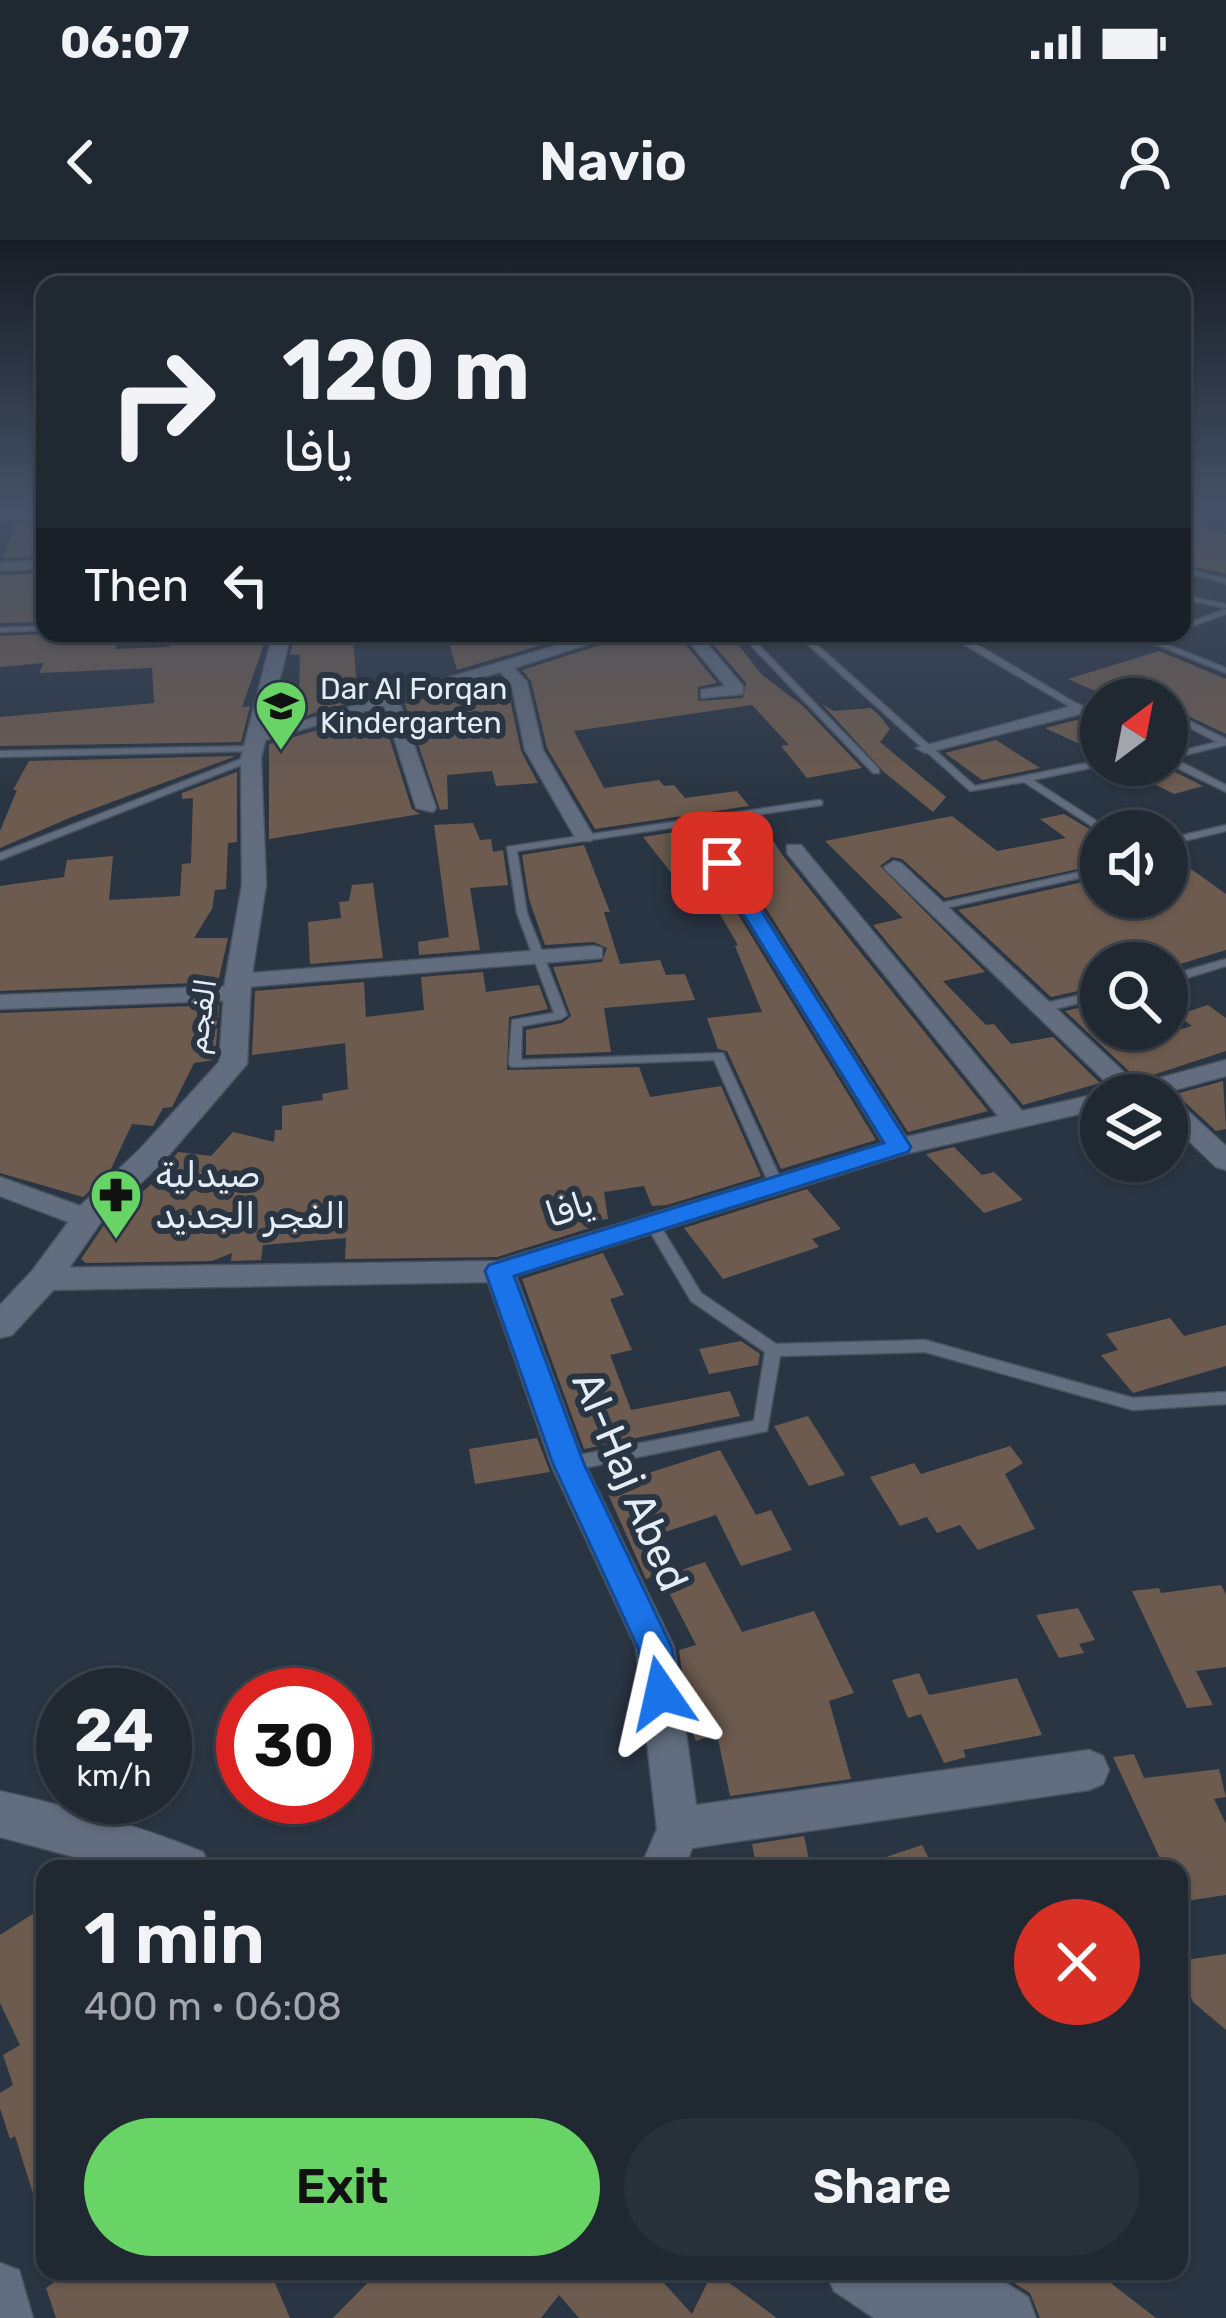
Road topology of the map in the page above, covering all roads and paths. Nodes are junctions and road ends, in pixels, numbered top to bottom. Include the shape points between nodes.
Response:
1 (1226, 609) edge
2 (1191, 624) edge
3 (36, 628) edge
4 (0, 630) edge
5 (279, 642) edge
6 (584, 642) edge
7 (697, 642) edge
8 (751, 642) edge
9 (809, 642) edge
10 (966, 642) edge
11 (1159, 642) edge
12 (502, 666) junction
13 (1226, 671) edge
14 (706, 694) dead end
15 (390, 699) junction
16 (1079, 710) joint
17 (1188, 723) edge
18 (1226, 742) edge
19 (254, 748) junction
20 (926, 748) junction
21 (1188, 752) edge
22 (0, 754) edge
23 (1080, 768) edge
24 (1188, 769) edge
25 (877, 771) dead end
26 (1028, 781) junction
27 (1226, 789) edge
28 (819, 803) dead end
29 (426, 808) dead end
30 (1080, 814) edge
31 (1226, 828) edge
32 (584, 837) junction
33 (1188, 837) edge
34 (794, 849) dead end
35 (0, 856) edge
36 (722, 863) dead end
37 (894, 867) dead end
38 (1080, 875) edge
39 (933, 908) junction
40 (594, 952) dead end
41 (540, 957) junction
42 (1226, 962) edge
43 (1188, 974) edge
44 (239, 987) junction
45 (1080, 999) edge
46 (0, 1001) edge
47 (1042, 1008) junction
48 (1226, 1068) edge
49 (1112, 1074) edge
50 (1188, 1082) edge
51 (1080, 1106) edge
52 (1016, 1120) junction
53 (1188, 1128) edge
54 (899, 1147) junction
55 (1226, 1161) edge
56 (0, 1186) edge
57 (777, 1186) junction
58 (87, 1219) junction
59 (652, 1223) junction
60 (499, 1271) junction
61 (44, 1280) junction
62 (0, 1326) edge
63 (773, 1350) junction
64 (1226, 1398) edge
65 (568, 1464) junction
66 (1089, 1770) dead end
67 (0, 1814) edge
68 (678, 1829) junction
69 (161, 1860) edge
70 (666, 1860) edge
71 (868, 2280) edge
72 (949, 2280) edge
73 (0, 2289) edge
74 (6, 2318) edge
75 (926, 2318) edge
76 (1007, 2318) edge

1 - 2 lane
3 - 4 lane
5 - 19 main road, الفجم
6 - 12 street
7 - 14 street via 737,690
8 - 25 lane
9 - 20 lane
10 - 16 lane
11 - 13 lane
12 - 15 street
12 - 32 street via 519,682 534,750
15 - 19 street
15 - 29 street
16 - 20 street
17 - 18 lane
18 - 21 lane
19 - 22 lane
19 - 35 lane
19 - 44 main road, الفجم via 254,885
20 - 26 lane via 973,789
23 - 26 lane
24 - 27 lane
26 - 30 lane
28 - 32 lane
31 - 33 lane
32 - 41 lane via 511,849
34 - 52 street
36 - 54 street
37 - 39 street
38 - 39 lane
39 - 47 street
40 - 41 street
41 - 44 street
41 - 57 lane via 561,1015 516,1023 515,1064 719,1056
42 - 43 lane
44 - 46 street
44 - 58 main road, الفجم via 232,1064
45 - 47 lane
47 - 49 street
48 - 50 street
51 - 52 street, يافا
52 - 54 street, يافا
53 - 55 street
54 - 57 street, يافا
56 - 58 street
57 - 59 street, يافا
58 - 61 main road, الفجم
59 - 60 street, يافا
59 - 63 lane via 696,1297
60 - 61 street, يافا
60 - 65 street, Al-Haj Abed
61 - 62 main road, الفجم
63 - 64 lane via 926,1346 1133,1404
63 - 65 lane via 761,1426
65 - 68 street, Al-Haj Abed via 655,1648
66 - 68 street
67 - 69 main road
68 - 70 street, Al-Haj Abed
71 - 75 main road
72 - 76 main road
73 - 74 street

